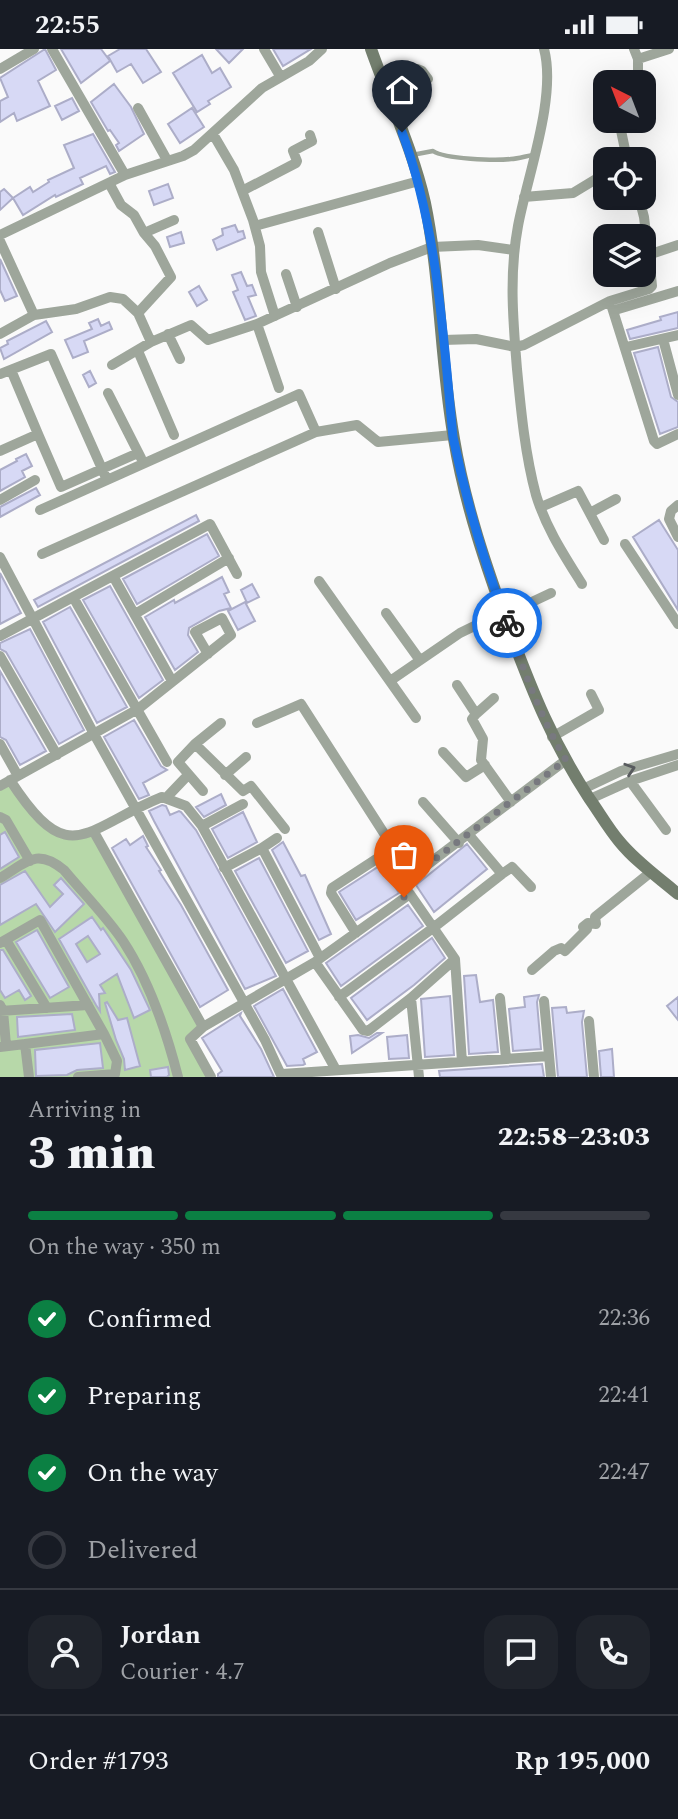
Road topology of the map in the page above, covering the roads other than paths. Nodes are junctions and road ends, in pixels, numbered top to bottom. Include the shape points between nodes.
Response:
1 (34, 49) edge
2 (52, 49) edge
3 (264, 49) edge
4 (322, 49) edge
5 (371, 49) edge
6 (544, 49) edge
7 (669, 49) edge
8 (636, 54) edge
9 (0, 69) edge
10 (280, 76) junction
11 (428, 79) dead end
12 (383, 83) junction
13 (138, 108) dead end
14 (213, 134) junction
15 (310, 135) dead end
16 (534, 154) junction
17 (410, 155) junction
18 (167, 160) junction
19 (125, 174) junction
20 (419, 181) junction
21 (593, 181) edge
22 (109, 183) junction
23 (242, 191) junction
24 (524, 197) junction
25 (174, 220) dead end
26 (255, 226) junction
27 (318, 232) dead end
28 (144, 233) junction
29 (0, 235) edge
30 (0, 241) edge
31 (678, 245) edge
32 (432, 247) junction
33 (513, 250) junction
34 (656, 252) edge
35 (286, 274) dead end
36 (651, 287) edge
37 (336, 289) junction
38 (678, 291) edge
39 (613, 306) junction
40 (297, 307) junction
41 (138, 313) junction
42 (34, 315) junction
43 (275, 316) junction
44 (257, 324) junction
45 (0, 334) edge
46 (168, 334) junction
47 (678, 335) edge
48 (663, 338) junction
49 (443, 339) junction
50 (151, 342) junction
51 (515, 347) junction
52 (626, 348) junction
53 (138, 351) junction
54 (180, 359) dead end
55 (113, 365) dead end
56 (10, 370) junction
57 (0, 375) edge
58 (279, 388) dead end
59 (108, 393) dead end
60 (678, 395) edge
61 (316, 432) junction
62 (38, 434) junction
63 (678, 434) edge
64 (174, 435) dead end
65 (453, 435) junction
66 (0, 437) edge
67 (3, 449) edge
68 (138, 453) junction
69 (144, 464) junction
70 (102, 469) junction
71 (35, 480) dead end
72 (107, 480) junction
73 (616, 499) dead end
74 (0, 500) edge
75 (678, 505) edge
76 (541, 507) junction
77 (40, 510) dead end
78 (590, 513) junction
79 (678, 537) edge
80 (604, 540) dead end
81 (625, 544) dead end
82 (42, 554) dead end
83 (0, 557) edge
84 (229, 558) junction
85 (237, 574) dead end
86 (113, 576) junction
87 (319, 581) dead end
88 (582, 584) dead end
89 (551, 593) dead end
90 (73, 597) junction
91 (502, 609) junction
92 (386, 613) dead end
93 (135, 614) junction
94 (33, 618) junction
95 (678, 624) edge
96 (0, 636) edge
97 (208, 654) dead end
98 (0, 656) edge
99 (419, 659) junction
100 (172, 681) junction
101 (390, 681) junction
102 (457, 685) dead end
103 (591, 694) dead end
104 (494, 698) dead end
105 (138, 709) junction
106 (476, 714) junction
107 (416, 718) dead end
108 (222, 723) dead end
109 (257, 723) dead end
110 (94, 734) junction
111 (552, 737) junction
112 (0, 744) edge
113 (195, 744) junction
114 (443, 751) dead end
115 (678, 754) edge
116 (57, 755) junction
117 (246, 757) dead end
118 (566, 760) junction
119 (167, 762) dead end
120 (485, 765) junction
121 (676, 767) edge
122 (188, 775) junction
123 (225, 775) junction
124 (9, 781) edge
125 (630, 781) junction
126 (204, 791) dead end
127 (587, 794) junction
128 (167, 797) junction
129 (423, 802) dead end
130 (511, 802) junction
131 (243, 804) dead end
132 (136, 808) junction
133 (0, 817) edge
134 (202, 826) junction
135 (285, 829) dead end
136 (666, 830) dead end
137 (94, 832) junction
138 (469, 835) junction
139 (277, 838) dead end
140 (459, 843) junction
141 (262, 848) junction
142 (30, 861) junction
143 (224, 868) junction
144 (651, 872) junction
145 (502, 874) junction
146 (412, 877) junction
147 (0, 878) edge
148 (402, 884) junction
149 (531, 887) dead end
150 (410, 894) junction
151 (678, 894) edge
152 (433, 928) junction
153 (356, 933) junction
154 (3, 942) edge
155 (455, 959) junction
156 (318, 960) junction
157 (532, 970) dead end
158 (286, 981) junction
159 (339, 997) junction
160 (411, 998) junction
161 (500, 998) dead end
162 (544, 1001) dead end
163 (88, 1005) junction
164 (243, 1005) junction
165 (47, 1008) junction
166 (1, 1009) edge
167 (589, 1021) dead end
168 (202, 1027) junction
169 (104, 1034) junction
170 (25, 1044) junction
171 (3, 1046) edge
172 (549, 1056) junction
173 (506, 1058) junction
174 (461, 1062) junction
175 (419, 1065) junction
176 (337, 1070) junction
177 (282, 1076) edge
178 (29, 1077) edge
179 (78, 1077) edge
180 (178, 1077) edge
181 (211, 1077) edge
182 (419, 1077) edge
183 (551, 1077) edge
184 (594, 1077) edge

1 - 9 street
2 - 19 street
3 - 10 street
4 - 10 street
5 - 12 main road
6 - 16 street via 547,78
7 - 8 street
10 - 14 street
11 - 12 street via 417,69
12 - 17 main road
13 - 18 street
14 - 18 street via 194,150
14 - 23 street
15 - 23 street via 312,141 293,151 296,163
16 - 17 lane via 510,160 464,159 433,151
16 - 24 street
17 - 20 main road
18 - 19 street
19 - 22 street
20 - 26 street
20 - 32 main road
21 - 24 street via 573,193
22 - 28 street
22 - 29 street
23 - 26 street
24 - 33 street
25 - 28 street
26 - 43 street via 261,272
27 - 37 street
28 - 41 street via 171,277
30 - 42 street
31 - 34 street
32 - 33 street via 478,245
32 - 37 street
32 - 49 main road
33 - 51 street
35 - 40 street
36 - 39 street
37 - 40 street
38 - 39 street
39 - 51 street
39 - 52 street
40 - 43 street
41 - 42 street via 118,297
41 - 50 street
42 - 45 street
43 - 44 street
44 - 46 street via 208,340 191,325
44 - 58 street
46 - 50 street
46 - 54 street
47 - 48 street
48 - 52 street
48 - 60 street
49 - 51 street via 482,339
49 - 65 main road
50 - 53 street
51 - 76 street via 521,412
52 - 63 street via 655,442
53 - 55 street
53 - 64 street
56 - 57 street
56 - 62 street
56 - 70 street via 51,354
59 - 68 street
61 - 65 street via 357,425 378,442
61 - 69 street via 299,394
61 - 82 street
62 - 67 street
62 - 70 street via 61,487
65 - 91 main road via 470,510
66 - 67 street
68 - 69 street
68 - 70 street
69 - 72 street
70 - 72 street
71 - 74 street
72 - 77 street
73 - 78 street
75 - 79 street via 668,519
76 - 78 street via 578,491
76 - 88 street via 555,541
78 - 80 street
81 - 95 street
83 - 94 street
84 - 85 street
84 - 86 street via 210,524
84 - 93 street
86 - 90 street
86 - 93 street
87 - 101 street
89 - 91 street via 517,609
90 - 94 street
90 - 105 street
91 - 99 street
91 - 111 main road
92 - 99 street
93 - 100 street
94 - 96 street
94 - 110 street
97 - 100 street
98 - 116 street
99 - 101 street
100 - 105 street
101 - 107 street
102 - 106 street
103 - 111 street via 599,710
104 - 106 street
105 - 110 street
105 - 119 street
106 - 120 street via 472,719 482,735
108 - 113 street
109 - 146 street via 300,704
110 - 116 street
110 - 132 street
111 - 118 main road
112 - 124 street
113 - 122 street via 178,761
113 - 123 street
114 - 120 street via 466,777
127 -> 115 street via 621,771
116 - 124 street
117 - 123 street
118 - 127 main road
118 - 130 street
120 - 130 street
121 - 125 street
122 - 126 street
122 - 128 street
123 - 135 street via 243,791 251,786
124 - 137 street via 46,826 74,837
125 - 127 street
125 - 136 street
127 - 144 main road via 618,841
128 - 132 street
128 - 134 street via 190,809
129 - 140 street
130 - 138 street
131 - 134 street
132 - 137 street
132 - 164 street
133 - 142 street
134 - 143 street
137 - 168 street
138 - 140 street
138 - 145 street
139 - 141 street
140 - 146 street
141 - 143 street
141 - 156 street
142 - 147 street
142 - 180 street via 48,858 64,870 122,940 163,1023
143 - 158 street
144 - 151 main road
144 - 157 street via 595,917 596,924 583,927 587,929 572,946 554,951
145 - 149 street via 512,867
145 - 152 street
146 - 148 street
148 - 150 street
148 - 153 street via 380,856 332,888
150 - 152 street
150 - 153 street
152 - 155 street
152 - 159 street
153 - 156 street
154 - 163 street via 40,920
154 - 165 street
155 - 160 street
155 - 174 street
156 - 158 street
156 - 159 street
158 - 164 street
158 - 176 street
159 - 160 street via 368,1031
160 - 175 street
161 - 173 street
162 - 172 street
163 - 165 street
163 - 169 street
164 - 168 street
164 - 177 street
165 - 166 street
166 - 171 street
167 - 184 street
168 - 181 street via 190,1039
169 - 170 street
169 - 179 street via 117,1071
170 - 171 street
170 - 178 street
172 - 173 street
172 - 183 street
173 - 174 street
174 - 175 street
175 - 176 street
175 - 182 street
176 - 177 street

